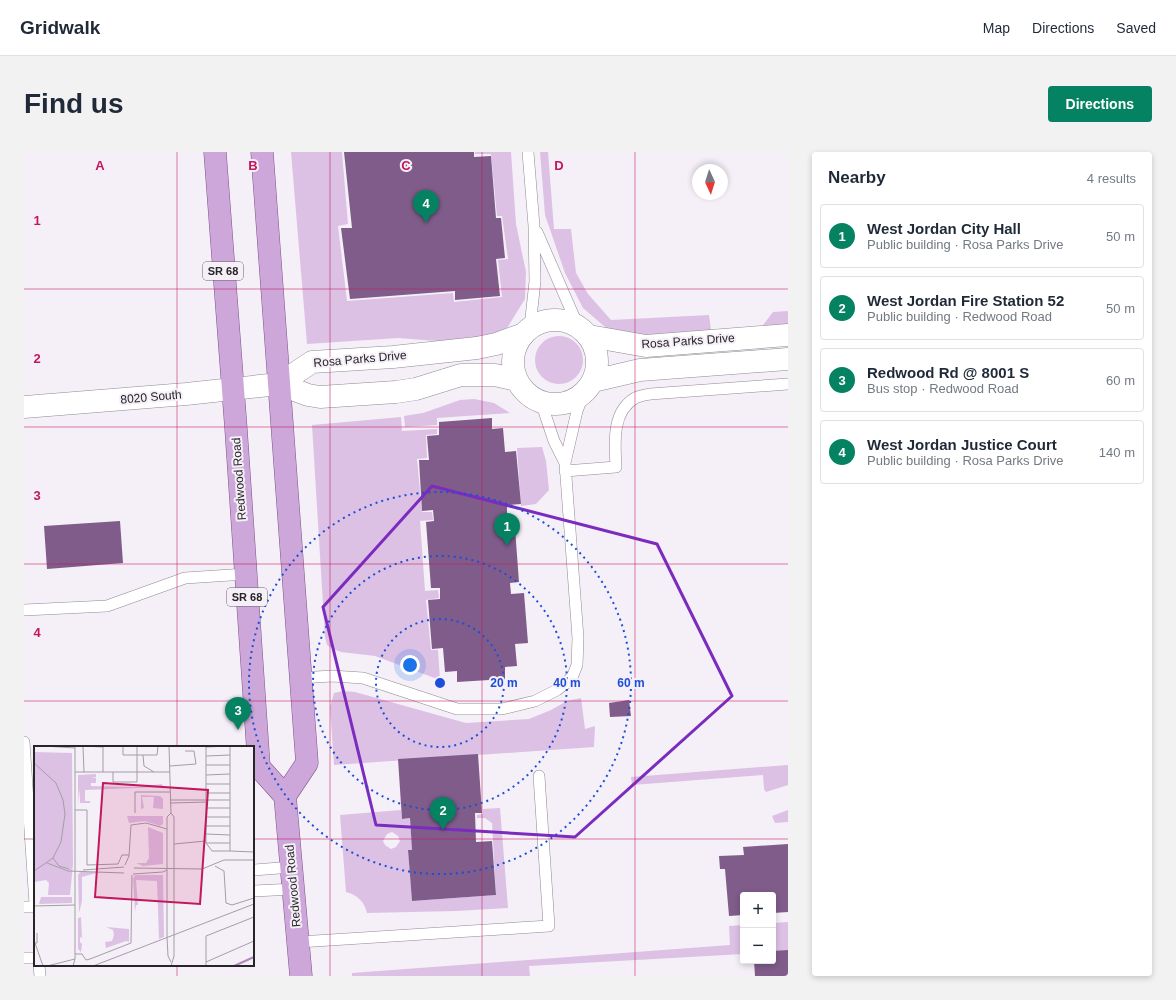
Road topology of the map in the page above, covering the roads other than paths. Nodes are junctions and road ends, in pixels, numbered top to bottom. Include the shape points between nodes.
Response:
1 (215, 152) edge
2 (262, 152) edge
3 (528, 152) edge
4 (534, 226) junction
5 (526, 331) junction
6 (584, 331) junction
7 (788, 335) edge
8 (788, 359) edge
9 (516, 380) junction
10 (279, 384) junction
11 (788, 384) edge
12 (589, 387) junction
13 (232, 389) junction
14 (541, 402) junction
15 (24, 407) edge
16 (565, 467) junction
17 (246, 574) junction
18 (24, 610) edge
19 (300, 678) junction
20 (24, 742) edge
21 (539, 776) dead end
22 (25, 782) edge
23 (284, 796) junction
24 (28, 846) edge
25 (292, 867) junction
26 (254, 870) edge
27 (31, 887) edge
28 (294, 889) junction
29 (254, 892) edge
30 (34, 900) edge
31 (298, 942) junction
32 (39, 966) edge
33 (40, 976) edge
34 (301, 976) edge

1 - 13 main road, Redwood Road / SR 68
2 - 10 main road
3 - 4 lane
4 - 5 lane via 535,281
4 - 6 lane
5 - 6 street via 548,319 563,320
5 - 9 street via 514,349 512,365
5 - 10 street, Rosa Parks Drive via 496,344 477,348 312,362
6 - 7 street, Rosa Parks Drive via 646,346
6 - 12 street via 596,350 598,366
8 - 12 street via 640,370
9 - 10 street via 495,375 461,375 416,389 320,397
9 - 14 street via 526,393
10 - 13 street, 8020 South
10 - 19 main road
11 - 16 lane via 650,394 635,398 625,407 618,420 614,443 616,467
12 - 14 street via 570,402
12 - 16 lane via 577,411
13 - 15 street, 8020 South
13 - 17 main road, Redwood Road / SR 68
14 - 16 lane
16 - 19 lane via 578,638 577,664 573,675 566,683 536,701 502,709 457,709 363,678
17 - 18 lane via 185,578 107,606
17 - 23 main road, Redwood Road / SR 68 via 259,767
19 - 23 main road via 307,763
20 - 22 lane
21 - 31 lane via 549,926
22 - 24 lane
23 - 25 main road, Redwood Road
24 - 27 lane
25 - 26 lane
25 - 28 main road, Redwood Road
27 - 30 lane
28 - 29 lane
28 - 31 main road, Redwood Road
31 - 34 main road, Redwood Road
32 - 33 lane

